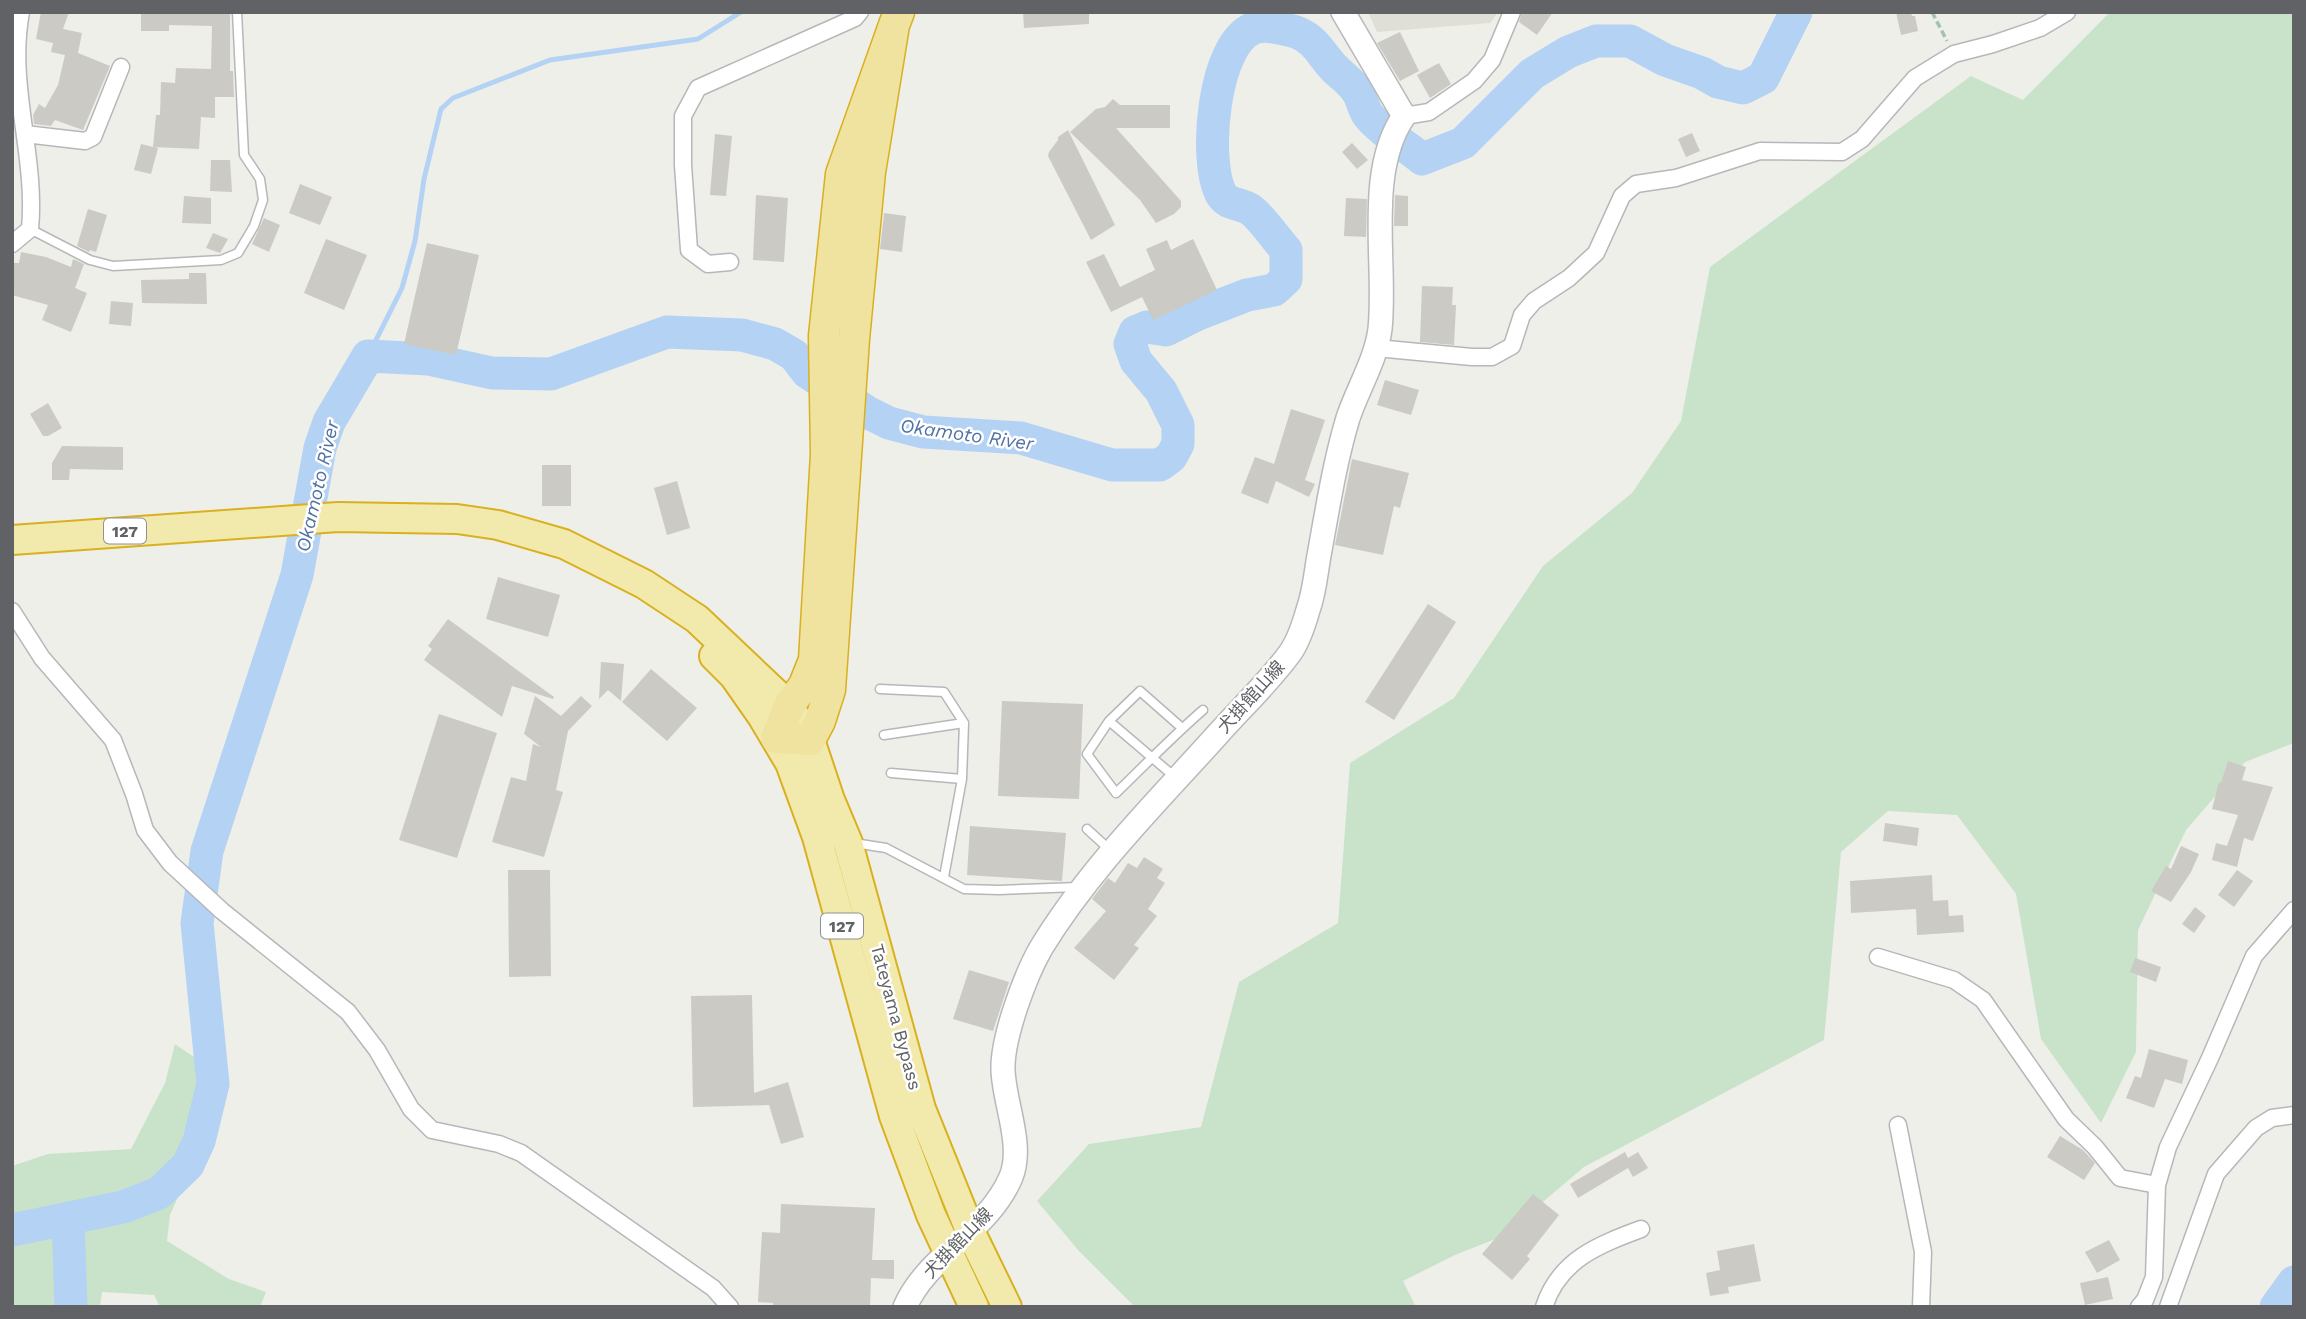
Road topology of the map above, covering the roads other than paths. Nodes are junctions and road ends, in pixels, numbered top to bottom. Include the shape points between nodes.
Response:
1 (22, 12) edge
2 (237, 12) edge
3 (860, 12) edge
4 (1343, 12) edge
5 (1512, 12) edge
6 (2067, 12) edge
7 (897, 19) edge
8 (121, 67) dead end
9 (1402, 119) junction
10 (25, 134) junction
11 (30, 229) junction
12 (12, 244) edge
13 (730, 262) dead end
14 (1376, 348) junction
15 (836, 455) junction
16 (12, 540) edge
17 (644, 584) junction
18 (12, 611) edge
19 (880, 690) dead end
20 (789, 706) junction
21 (1203, 709) dead end
22 (1109, 720) junction
23 (964, 723) junction
24 (1182, 728) junction
25 (884, 735) dead end
26 (776, 738) junction
27 (810, 740) junction
28 (1153, 757) junction
29 (891, 773) dead end
30 (962, 779) junction
31 (1177, 779) junction
32 (1087, 829) dead end
33 (848, 843) junction
34 (1111, 851) junction
35 (944, 877) junction
36 (1082, 886) junction
37 (2294, 910) edge
38 (1878, 957) dead end
39 (2294, 1115) edge
40 (1898, 1125) dead end
41 (2157, 1185) junction
42 (1641, 1229) dead end
43 (971, 1233) junction
44 (949, 1251) junction
45 (730, 1307) edge
46 (905, 1307) edge
47 (974, 1307) edge
48 (1007, 1307) edge
49 (1544, 1307) edge
50 (1921, 1307) edge
51 (2139, 1307) edge
52 (2168, 1307) edge

1 - 10 street via 17,47
2 - 11 lane via 244,155 260,179 263,200 238,253 221,260 113,266 90,260
3 - 13 street via 698,88 683,116 689,250 708,264
4 - 9 main road
5 - 9 street via 1492,60 1474,81 1429,112
6 - 14 street via 2040,28 1954,54 1914,78 1862,139 1842,152 1760,151 1676,178 1636,184 1622,196 1596,253 1534,301 1522,315 1512,346 1492,357
7 - 15 highway via 870,172 854,339
7 - 15 highway via 841,174 824,336
8 - 10 street via 93,137 85,141
9 - 14 main road, 犬掛館山線 via 1386,154
10 - 11 street via 33,200
11 - 12 street
14 - 31 main road, 犬掛館山線 via 1349,416 1309,607 1292,652
15 - 20 highway via 814,660
15 - 27 highway via 832,670 824,708
16 - 17 highway, Tateyama Bypass / 127 via 338,517 457,519 564,544
17 - 20 highway, Tateyama Bypass / 127 via 697,619
17 - 26 highway, Tateyama Bypass / 127 via 734,676
18 - 45 street via 42,658 113,740 145,830 170,863 348,1012 377,1050 411,1109 432,1130 521,1153 713,1288
19 - 23 lane via 944,692
20 - 26 highway
20 - 27 highway, Tateyama Bypass / 127
21 - 24 lane
22 - 24 lane via 1140,691
22 - 28 lane
22 - 28 lane via 1087,754 1116,793
23 - 25 lane
23 - 30 lane
24 - 28 lane
26 - 27 highway
26 - 44 highway, Tateyama Bypass / 127 via 817,837 894,1116
27 - 33 highway, Tateyama Bypass / 127
28 - 31 lane
29 - 30 lane
30 - 35 lane
31 - 34 main road, 犬掛館山線
32 - 34 lane
33 - 35 lane via 886,848
33 - 43 highway, Tateyama Bypass / 127 via 921,1110
34 - 36 main road, 犬掛館山線
35 - 36 lane via 964,889
36 - 43 main road, 犬掛館山線 via 1039,951 1010,1028 1003,1066 1013,1173 1000,1198
37 - 41 street via 2254,956 2168,1147
38 - 41 street via 1954,980 1983,1000 2066,1119 2120,1178
39 - 52 street via 2272,1118 2256,1128 2216,1174
40 - 50 street via 1923,1252
41 - 51 street via 2154,1277
42 - 49 street via 1578,1258 1550,1287
43 - 44 main road, 犬掛館山線
43 - 48 highway, Tateyama Bypass / 127
44 - 46 main road, 犬掛館山線
44 - 47 highway, Tateyama Bypass / 127

